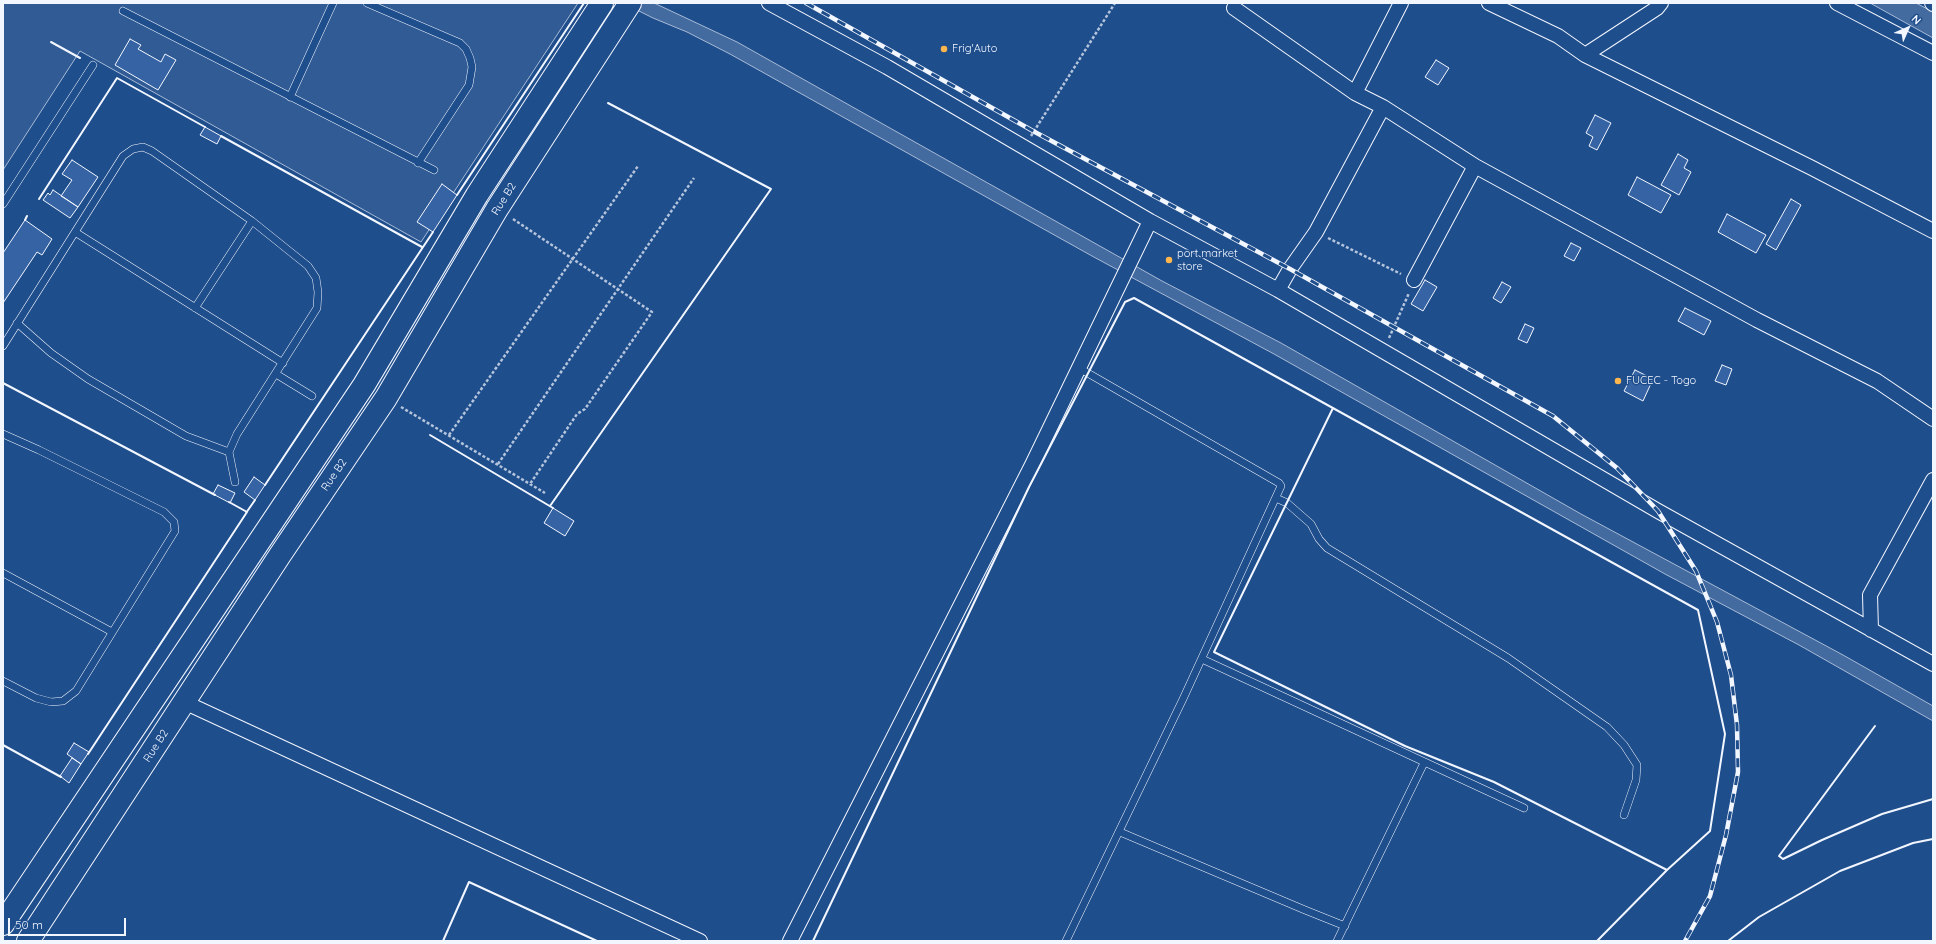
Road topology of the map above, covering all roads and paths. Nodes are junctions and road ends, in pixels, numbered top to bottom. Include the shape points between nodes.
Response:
1 (333, 3) edge
2 (367, 3) edge
3 (602, 3) edge
4 (630, 3) edge
5 (769, 3) edge
6 (1115, 3) edge
7 (1402, 3) edge
8 (1489, 3) edge
9 (1661, 3) edge
10 (1837, 3) edge
11 (1234, 8) dead end
12 (123, 11) dead end
13 (1933, 53) edge
14 (1585, 54) junction
15 (93, 66) dead end
16 (1355, 92) junction
17 (290, 97) junction
18 (1383, 107) junction
19 (1025, 147) junction
20 (418, 163) junction
21 (638, 166) dead end
22 (1475, 166) junction
23 (434, 170) dead end
24 (694, 178) dead end
25 (3, 204) edge
26 (497, 209) junction
27 (252, 221) junction
28 (1150, 221) junction
29 (1933, 231) edge
30 (75, 232) junction
31 (1316, 232) junction
32 (573, 258) junction
33 (1414, 280) junction
34 (618, 289) junction
35 (1278, 290) junction
36 (195, 308) junction
37 (17, 323) junction
38 (3, 346) edge
39 (1382, 351) junction
40 (283, 363) junction
41 (1079, 368) junction
42 (276, 374) junction
43 (312, 396) dead end
44 (386, 398) junction
45 (1933, 419) edge
46 (3, 434) edge
47 (449, 435) junction
48 (229, 452) junction
49 (498, 464) junction
50 (1933, 480) edge
51 (235, 482) dead end
52 (530, 484) junction
53 (545, 492) dead end
54 (1276, 498) junction
55 (3, 573) edge
56 (1871, 630) junction
57 (112, 632) junction
58 (1202, 659) junction
59 (1933, 664) edge
60 (3, 680) edge
61 (184, 702) junction
62 (1424, 763) junction
63 (1524, 808) dead end
64 (1624, 815) dead end
65 (1120, 832) junction
66 (3, 924) edge
67 (1345, 926) junction
68 (28, 941) edge
69 (700, 941) edge
70 (790, 941) edge
71 (1066, 941) edge
72 (1338, 941) edge

1 - 17 lane
2 - 20 lane via 460,43 470,58 472,68 469,85
3 - 66 main road via 491,172 364,385
4 - 26 main road, Rue B2
5 - 19 street
6 - 19 path
7 - 16 street
8 - 14 street via 1558,36
9 - 14 street
10 - 13 street
11 - 16 street
12 - 17 lane
14 - 29 street
15 - 25 lane
16 - 18 street
17 - 20 lane
18 - 22 street
18 - 31 street
19 - 28 street
20 - 23 lane
21 - 32 path
22 - 33 street
22 - 45 street via 1757,320 1877,381
24 - 34 path
26 - 32 path
26 - 44 main road, Rue B2
27 - 30 lane via 143,147 133,149 123,156
27 - 36 lane
27 - 40 lane via 308,266 316,278 317,308
28 - 35 street
28 - 41 street
30 - 36 lane
30 - 37 lane
31 - 33 path
31 - 35 street
32 - 34 path
32 - 47 path
33 - 39 path
34 - 49 path
34 - 52 path via 652,312 585,409 577,414
35 - 39 street
36 - 40 lane
37 - 38 lane
37 - 48 lane via 51,353 88,379 186,436
39 - 56 street via 1658,511
40 - 42 lane
41 - 54 lane via 1279,483 1281,486
41 - 70 street
42 - 43 lane
42 - 48 lane
44 - 47 path
44 - 61 main road, Rue B2
46 - 57 lane via 164,512 174,522 174,531
47 - 49 path
48 - 51 lane
49 - 52 path
50 - 56 street via 1870,595
52 - 53 path
54 - 58 lane
54 - 64 lane via 1287,503 1311,524 1327,548 1508,658 1607,727 1624,745 1637,765 1636,780
55 - 57 lane
56 - 59 street
57 - 60 lane via 79,686 63,701 51,702 36,698
58 - 62 lane
58 - 65 lane
61 - 68 main road, Rue B2
61 - 69 street
62 - 63 lane
62 - 67 lane
65 - 67 lane
65 - 71 lane
67 - 72 lane

